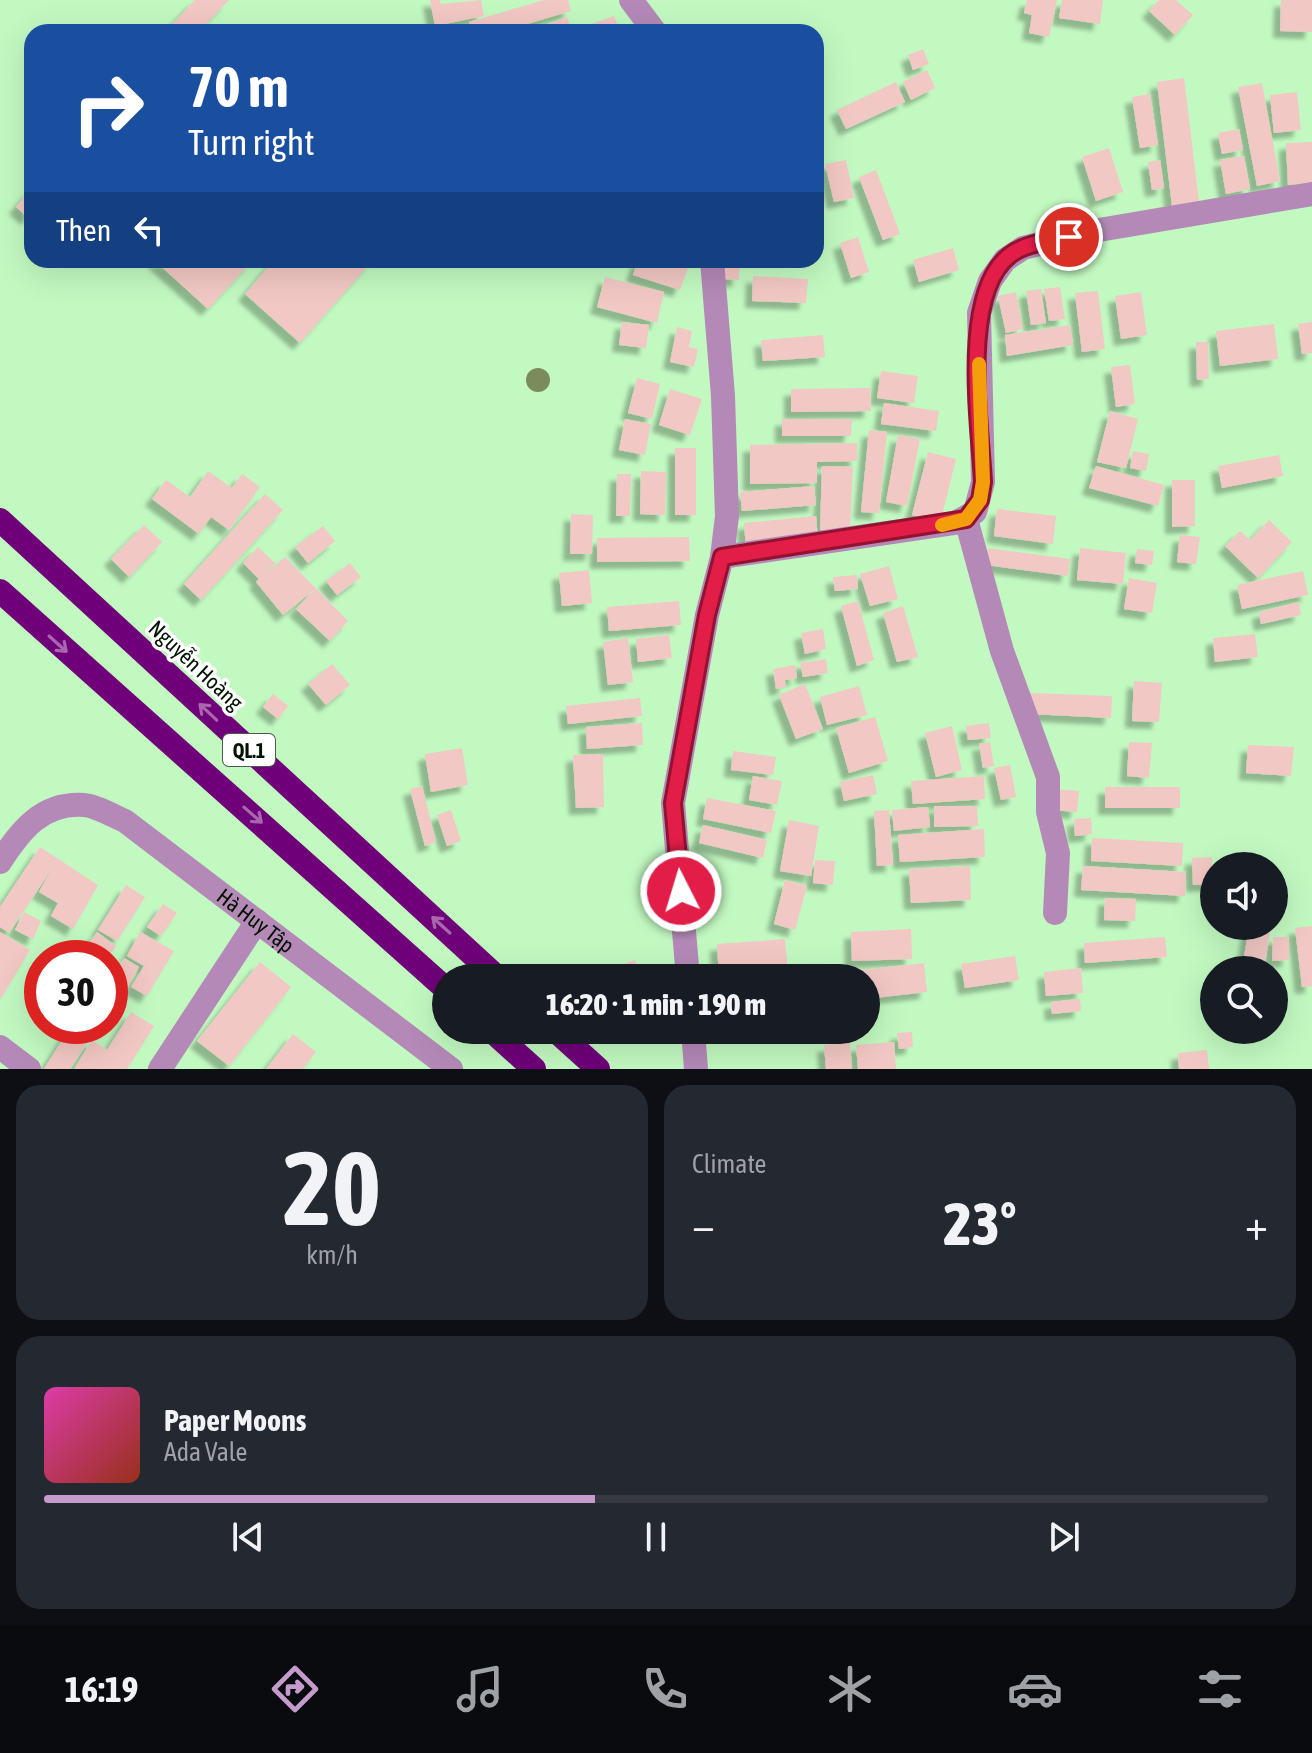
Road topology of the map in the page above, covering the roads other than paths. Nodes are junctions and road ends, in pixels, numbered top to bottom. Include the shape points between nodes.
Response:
1 (631, 0) edge
2 (649, 24) edge
3 (1312, 194) edge
4 (713, 268) edge
5 (966, 519) junction
6 (0, 520) edge
7 (722, 557) junction
8 (0, 591) edge
9 (0, 862) edge
10 (1055, 913) dead end
11 (257, 921) junction
12 (483, 964) edge
13 (687, 964) edge
14 (432, 977) edge
15 (506, 1044) edge
16 (570, 1044) edge
17 (694, 1044) edge
18 (0, 1047) edge
19 (29, 1069) edge
20 (160, 1069) edge
21 (451, 1069) edge
22 (534, 1069) edge
23 (598, 1069) edge
24 (696, 1069) edge

1 - 2 street
3 - 5 street via 1093,231 1012,253 990,281 979,313 983,482 980,500
4 - 7 street via 724,411 727,516
5 - 7 street
5 - 10 street via 1002,651 1048,777 1048,812 1058,853
12 -> 6 highway, Nguyễn Hoàng / QL.1
7 - 13 street via 673,803
8 -> 14 highway, QL.1
9 - 11 street, Hà Huy Tập via 22,828 48,810 85,805 125,821
11 - 20 street
11 - 21 street, Hà Huy Tập
15 - 22 highway
16 - 23 highway
17 - 24 street
18 - 19 street

